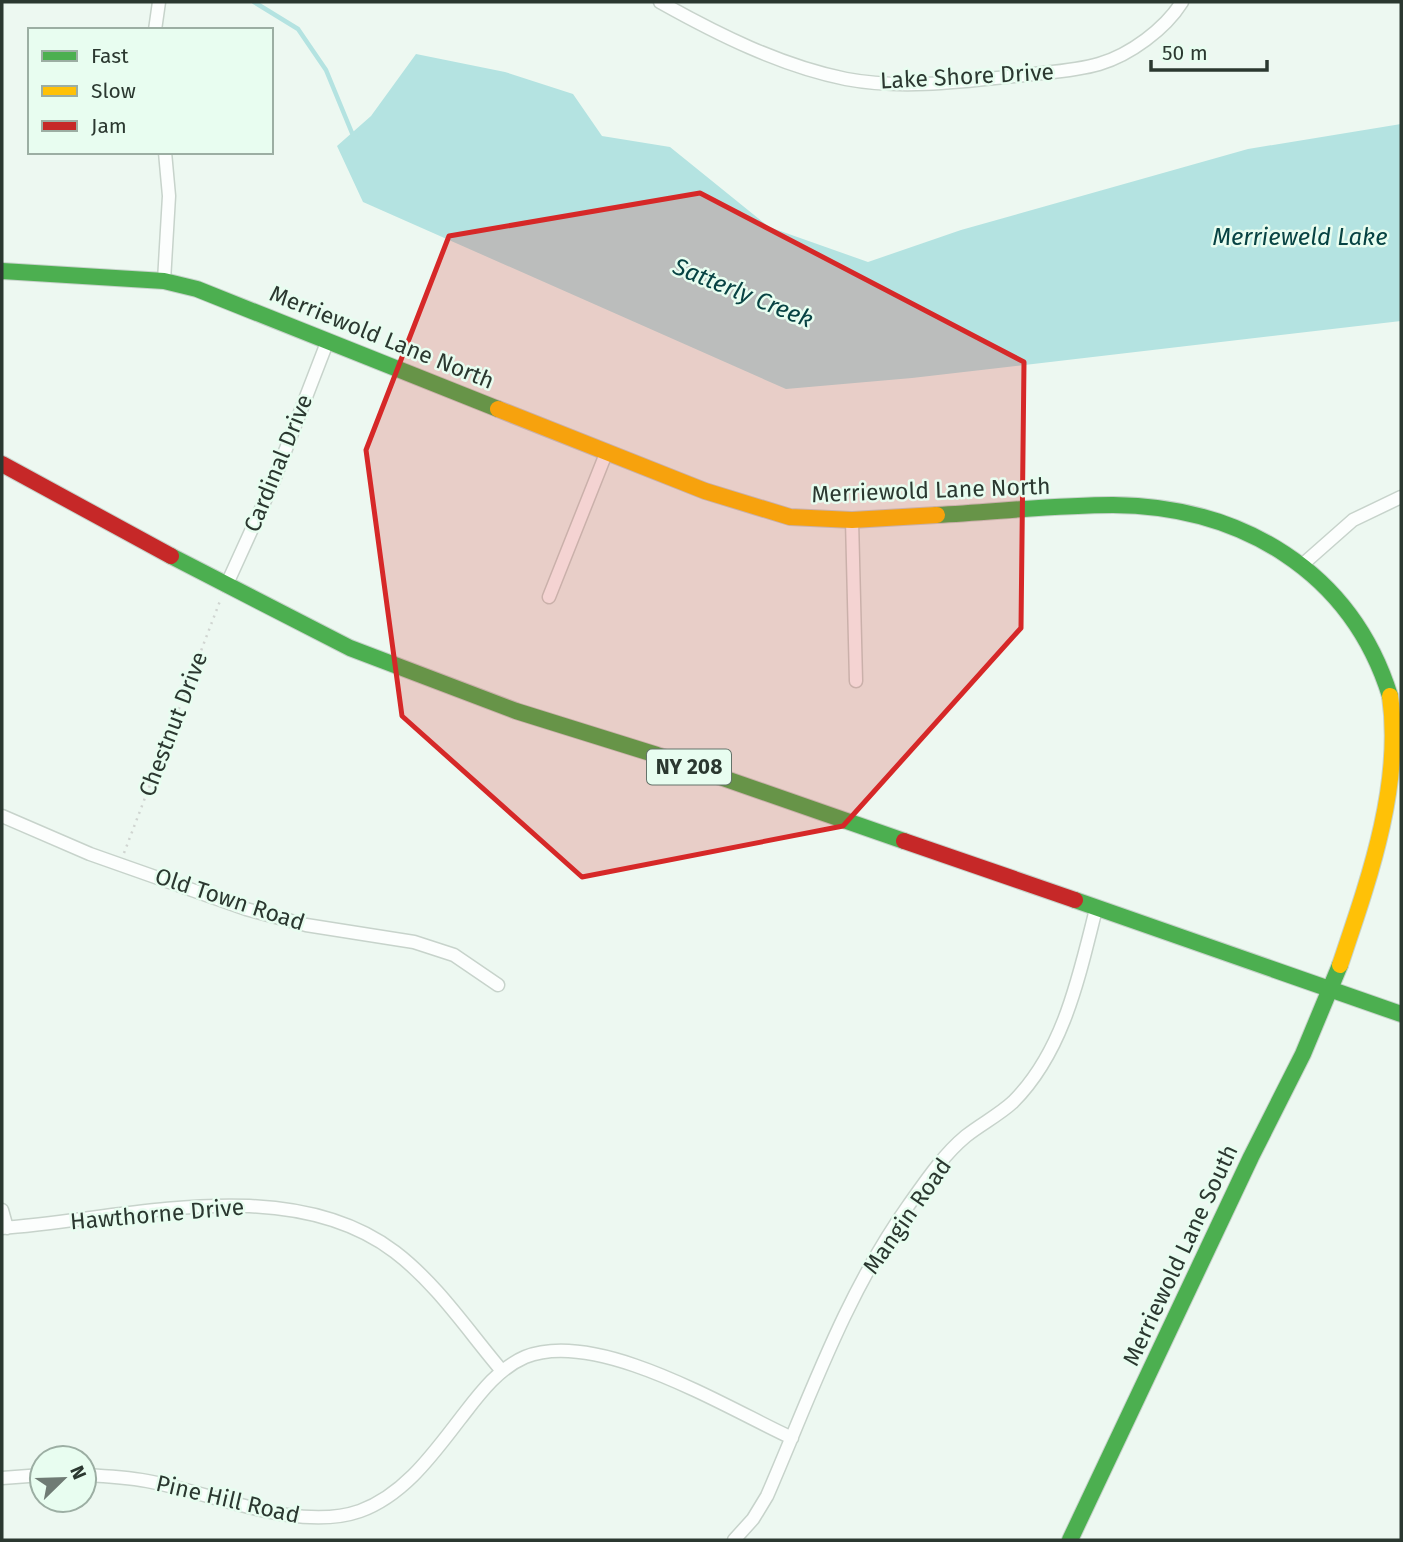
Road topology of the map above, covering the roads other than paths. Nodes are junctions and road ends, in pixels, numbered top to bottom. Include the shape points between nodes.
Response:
1 (159, 2) edge
2 (660, 2) edge
3 (1182, 2) edge
4 (155, 28) edge
5 (165, 154) edge
6 (2, 271) edge
7 (164, 281) junction
8 (328, 340) junction
9 (607, 451) junction
10 (2, 464) edge
11 (1401, 497) edge
12 (852, 520) junction
13 (1301, 565) junction
14 (226, 586) junction
15 (549, 597) dead end
16 (856, 681) dead end
17 (2, 816) edge
18 (1096, 909) junction
19 (498, 985) dead end
20 (1330, 989) junction
21 (1401, 1014) edge
22 (2, 1210) edge
23 (4, 1228) edge
24 (502, 1371) junction
25 (792, 1438) junction
26 (28, 1476) edge
27 (98, 1476) edge
28 (2, 1478) edge
29 (734, 1540) edge
30 (1070, 1540) edge

1 - 4 street
2 - 3 street, Lake Shore Drive via 752,48 820,72 881,83 924,83 1101,63 1156,30
5 - 7 street via 169,196
6 - 7 street, Merriewold Lane North
7 - 8 street, Merriewold Lane North via 197,289
8 - 9 street, Merriewold Lane North
8 - 14 street, Cardinal Drive via 272,485
9 - 12 street, Merriewold Lane North via 754,508 790,517
9 - 15 street
10 - 14 street, NY 208
11 - 13 street via 1353,520
12 - 13 street, Merriewold Lane North via 1067,507 1154,507 1251,532
12 - 16 street
13 - 20 street, Merriewold Lane North via 1342,604 1365,635 1384,677 1398,739 1386,830
14 - 18 street, NY 208 via 350,648 516,711 657,755
17 - 19 street, Old Town Road via 246,909 306,925 414,942 454,955
18 - 20 street, NY 208
18 - 25 street, Mangin Road via 1076,987 1040,1068 1012,1103 963,1138 908,1207 855,1291
20 - 21 street, NY 208
20 - 30 street, Merriewold Lane South
22 - 23 street
23 - 24 street, Hawthorne Drive via 249,1205 356,1226 428,1282
24 - 25 street, Pine Hill Road via 546,1351 596,1353 627,1361
24 - 27 street, Pine Hill Road via 426,1462 389,1497 360,1511 329,1518 294,1516 149,1481
25 - 29 street, Mangin Road via 753,1519
26 - 28 street

